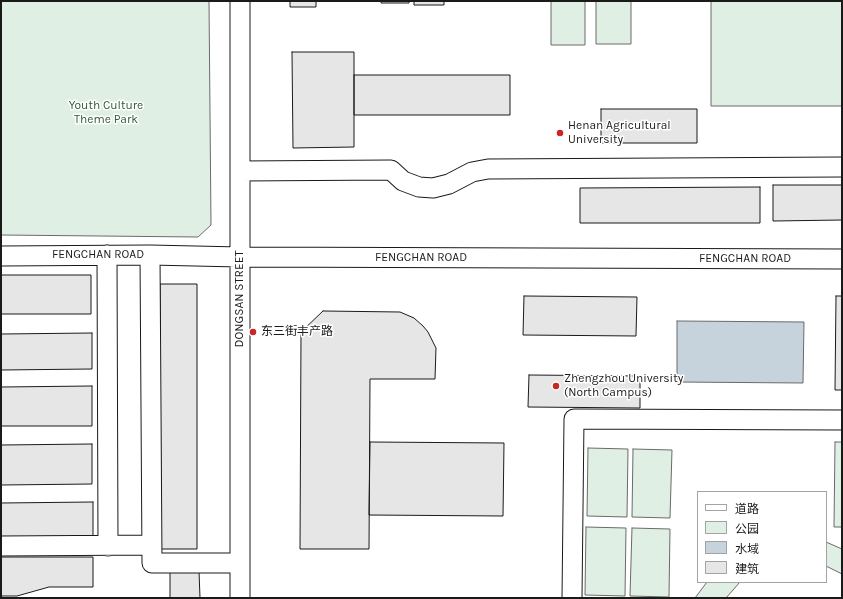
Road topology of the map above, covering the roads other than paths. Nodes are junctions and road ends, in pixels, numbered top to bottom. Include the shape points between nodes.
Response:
1 (240, 1) edge
2 (842, 167) edge
3 (240, 171) junction
4 (107, 255) junction
5 (150, 255) junction
6 (1, 256) edge
7 (240, 257) junction
8 (842, 260) edge
9 (842, 420) edge
10 (152, 545) junction
11 (1, 546) edge
12 (108, 546) junction
13 (240, 563) junction
14 (240, 598) edge
15 (572, 598) edge

1 - 3 street, DONGSAN STREET
2 - 3 street via 488,169 472,172 449,184 433,188 419,187 403,181 391,170
3 - 7 street, DONGSAN STREET
4 - 5 street, FENGCHAN ROAD
4 - 6 street, FENGCHAN ROAD
4 - 12 street
5 - 7 street, FENGCHAN ROAD
5 - 10 street
7 - 8 street, FENGCHAN ROAD
7 - 13 street, DONGSAN STREET
9 - 15 street via 574,419
10 - 12 street
10 - 13 street via 152,563
11 - 12 street
13 - 14 street, DONGSAN STREET

